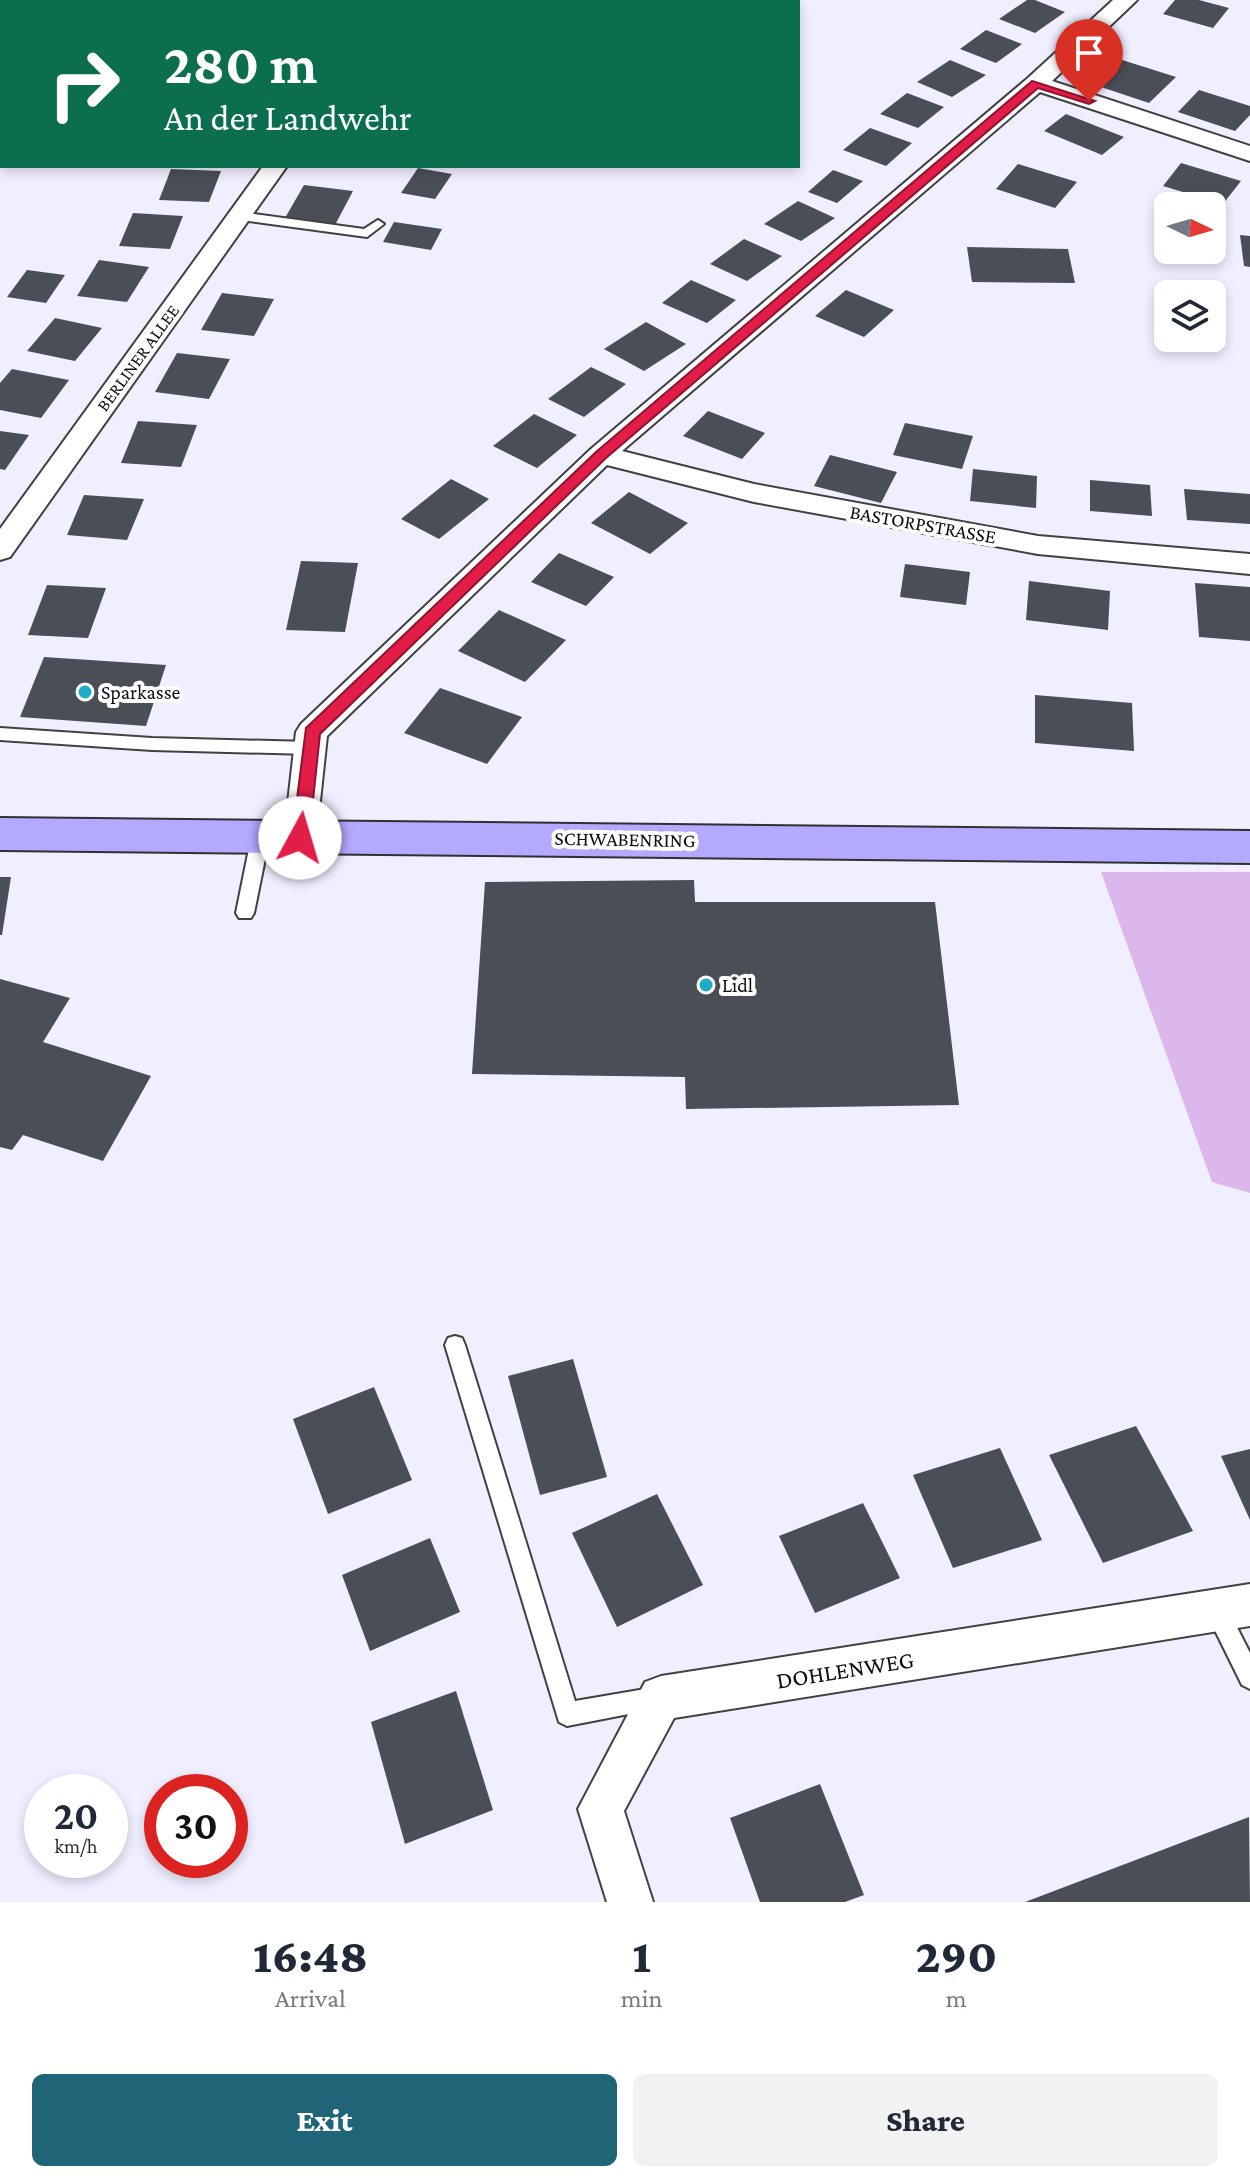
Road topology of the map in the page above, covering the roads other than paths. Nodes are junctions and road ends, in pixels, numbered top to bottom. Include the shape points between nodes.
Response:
1 (1126, 0) edge
2 (1036, 83) junction
3 (1250, 154) edge
4 (274, 168) edge
5 (239, 216) junction
6 (378, 224) dead end
7 (601, 455) junction
8 (0, 550) edge
9 (1250, 564) edge
10 (0, 734) edge
11 (310, 748) junction
12 (0, 834) edge
13 (280, 838) junction
14 (1250, 847) edge
15 (245, 913) dead end
16 (455, 1345) dead end
17 (1233, 1608) edge
18 (1250, 1677) edge
19 (661, 1698) junction
20 (630, 1902) edge

1 - 2 street
2 - 3 street
2 - 7 street
4 - 5 street, BERLINER ALLEE
5 - 6 lane via 367,233
5 - 8 street, BERLINER ALLEE
7 - 9 street, BASTORPSTRASSE via 754,493 1038,545
7 - 11 street via 312,732
10 - 11 lane
11 - 13 street
12 - 13 street, SCHWABENRING
13 - 14 street, SCHWABENRING
13 - 15 lane
16 - 19 lane via 567,1714
17 - 18 lane
17 - 19 street, DOHLENWEG
19 - 20 street via 601,1809

